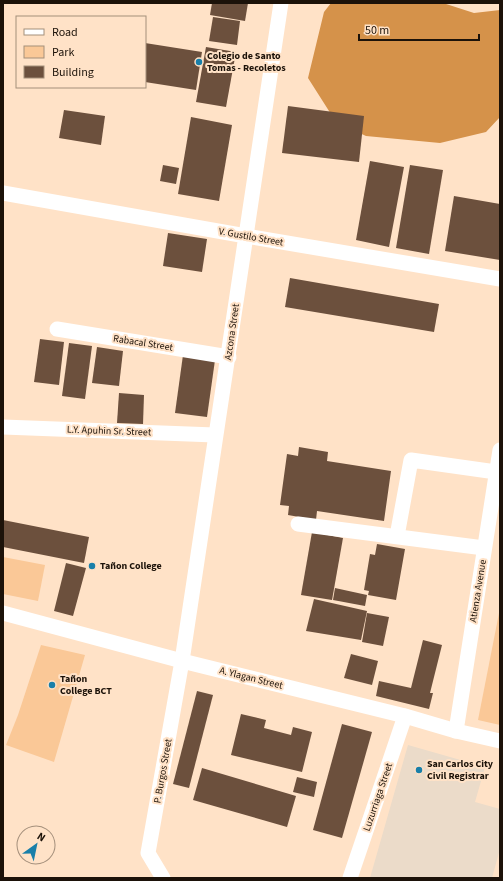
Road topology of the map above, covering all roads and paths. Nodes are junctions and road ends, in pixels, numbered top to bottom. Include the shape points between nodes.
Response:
1 (281, 3) edge
2 (3, 192) edge
3 (246, 236) junction
4 (500, 279) edge
5 (57, 329) dead end
6 (229, 357) junction
7 (3, 427) edge
8 (216, 435) junction
9 (499, 460) edge
10 (298, 524) dead end
11 (397, 536) junction
12 (484, 548) junction
13 (3, 613) edge
14 (182, 661) junction
15 (405, 716) junction
16 (456, 731) junction
17 (500, 741) edge
18 (163, 878) edge
19 (350, 878) edge

1 - 3 street, Azcona Street
2 - 3 street, V. Gustilo Street
3 - 4 street, V. Gustilo Street
3 - 6 street, Azcona Street
5 - 6 street, Rabacal Street
6 - 8 street, Azcona Street
7 - 8 street, L.Y. Apuhin Sr. Street
8 - 14 street, Azcona Street
9 - 11 street via 411,460
9 - 12 street, Atienza Avenue
10 - 11 street
11 - 12 street
12 - 16 street, Atienza Avenue
13 - 14 street, A. Ylagan Street
14 - 15 street, A. Ylagan Street
14 - 18 street, P. Burgos Street via 148,853
15 - 16 street, A. Ylagan Street
15 - 19 street, Luzurriaga Street
16 - 17 street, A. Ylagan Street

